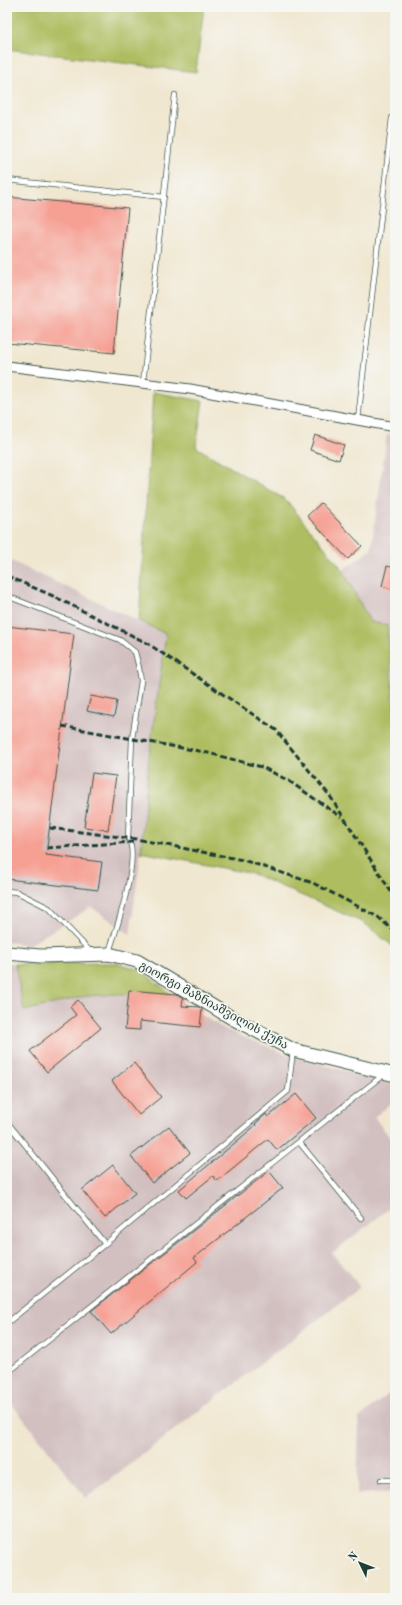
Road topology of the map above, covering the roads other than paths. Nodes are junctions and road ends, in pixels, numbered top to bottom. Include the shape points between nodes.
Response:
1 (175, 95) dead end
2 (392, 118) dead end
3 (7, 180) edge
4 (164, 197) junction
5 (7, 366) edge
6 (143, 383) junction
7 (358, 420) junction
8 (395, 427) edge
9 (7, 596) edge
10 (7, 891) edge
11 (7, 953) edge
12 (93, 954) junction
13 (109, 954) junction
14 (293, 1050) junction
15 (390, 1074) edge
16 (7, 1122) edge
17 (299, 1142) junction
18 (361, 1218) dead end
19 (105, 1244) junction
20 (7, 1323) edge
21 (11, 1370) dead end
22 (381, 1480) dead end
23 (395, 1480) edge

1 - 4 lane
2 - 7 lane
3 - 4 lane
4 - 6 lane
5 - 6 street
6 - 7 street via 190,389
7 - 8 street
9 - 13 lane via 120,640 136,652 141,681 132,739 128,838 132,842 132,858 125,903
10 - 12 lane via 17,892 50,908
11 - 12 street, გიორგი მაზნიაშვილის ქუჩა via 40,956
12 - 13 street, გიორგი მაზნიაშვილის ქუჩა
13 - 14 street, გიორგი მაზნიაშვილის ქუჩა via 136,961 225,1014
14 - 15 street, გიორგი მაზნიაშვილის ქუჩა
14 - 19 lane via 288,1091
15 - 17 lane
16 - 19 lane
17 - 18 lane
17 - 21 lane
19 - 20 lane
22 - 23 lane

